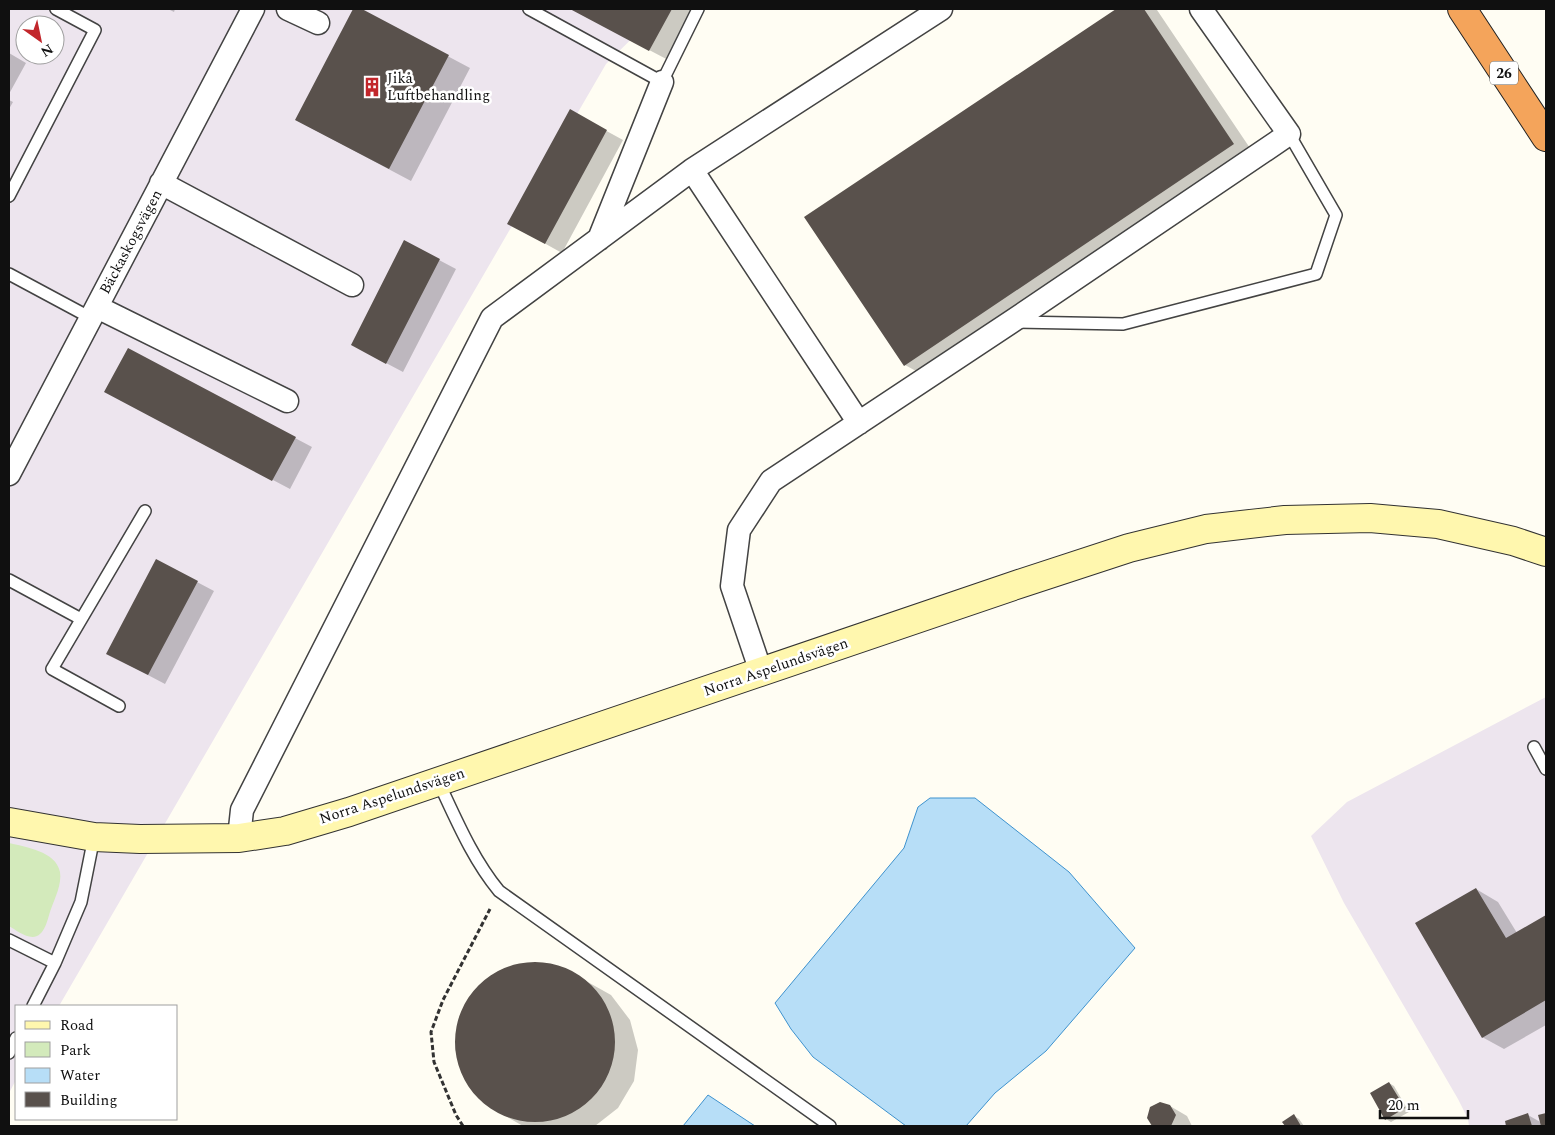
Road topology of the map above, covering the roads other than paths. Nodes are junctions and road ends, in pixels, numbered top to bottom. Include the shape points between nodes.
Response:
1 (56, 9) edge
2 (253, 9) edge
3 (288, 9) edge
4 (529, 9) edge
5 (698, 9) edge
6 (941, 9) edge
7 (1201, 9) edge
8 (1462, 9) edge
9 (318, 23) dead end
10 (662, 82) junction
11 (1288, 134) junction
12 (1546, 138) edge
13 (692, 170) junction
14 (161, 183) junction
15 (9, 196) edge
16 (599, 239) junction
17 (9, 274) edge
18 (352, 285) dead end
19 (94, 312) junction
20 (1011, 322) junction
21 (287, 401) dead end
22 (859, 423) junction
23 (9, 474) edge
24 (145, 511) dead end
25 (1546, 552) edge
26 (9, 580) edge
27 (81, 618) junction
28 (761, 672) junction
29 (119, 706) dead end
30 (1534, 747) dead end
31 (1546, 769) edge
32 (438, 781) junction
33 (9, 822) edge
34 (94, 836) junction
35 (239, 838) junction
36 (9, 940) edge
37 (55, 963) junction
38 (34, 1005) edge
39 (15, 1040) edge
40 (9, 1053) edge
41 (830, 1126) edge

1 - 15 lane via 95,30
2 - 14 street, Bäckaskogsvägen
3 - 9 street
4 - 10 lane
5 - 10 lane
6 - 13 street
7 - 11 street
8 - 12 highway, 26
10 - 16 street
11 - 20 street
11 - 20 lane via 1336,215 1316,274 1123,324
13 - 16 street
13 - 22 street
14 - 18 street
14 - 19 street, Bäckaskogsvägen
16 - 35 street via 492,318 242,810
17 - 19 lane
19 - 21 street
19 - 23 street, Bäckaskogsvägen
20 - 22 street
22 - 28 street via 771,481 740,530 732,586
24 - 27 lane
25 - 28 street, Norra Aspelundsvägen via 1438,524 1370,518 1285,520 1206,529 1129,548
26 - 27 lane
27 - 29 lane via 52,670
28 - 32 street, Norra Aspelundsvägen
30 - 31 lane
32 - 35 street, Norra Aspelundsvägen via 285,831
32 - 41 lane via 462,834 499,891
33 - 34 street, Norra Aspelundsvägen
34 - 35 street, Norra Aspelundsvägen
34 - 37 lane via 80,902
36 - 37 lane
37 - 38 lane
39 - 40 lane

